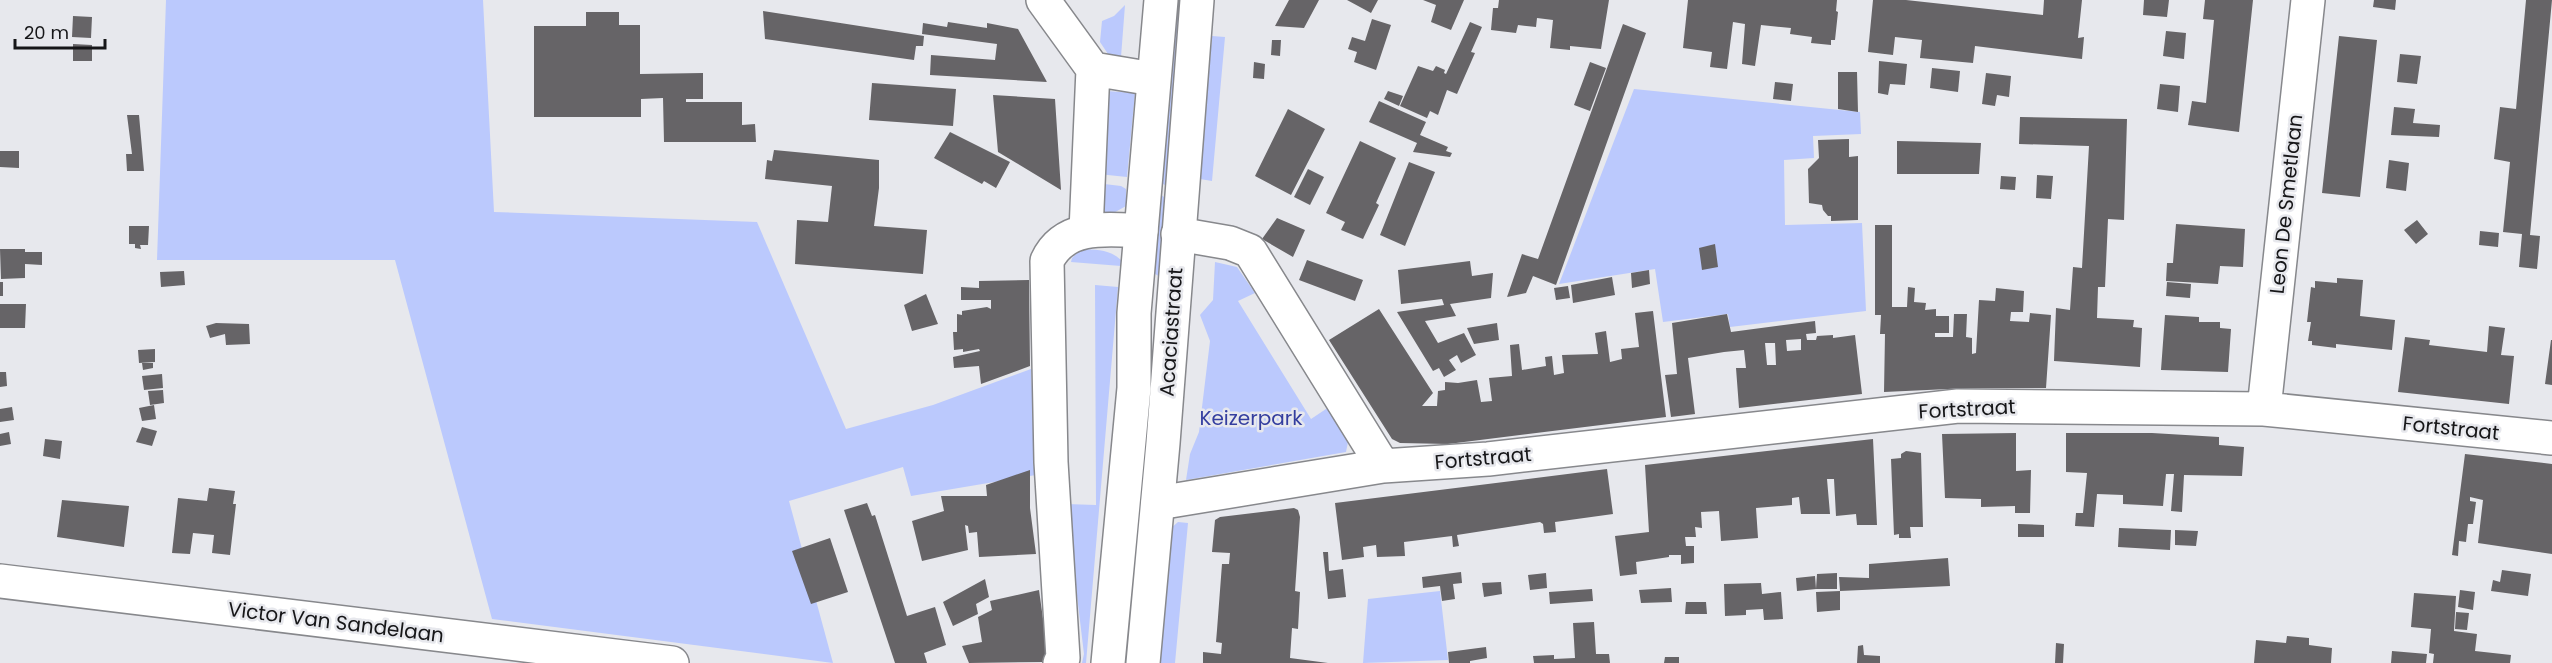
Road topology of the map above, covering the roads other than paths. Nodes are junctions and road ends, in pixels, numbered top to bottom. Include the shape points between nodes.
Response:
1 (1043, 0) edge
2 (1161, 0) edge
3 (1197, 0) edge
4 (2308, 0) edge
5 (1093, 69) junction
6 (1153, 79) junction
7 (1086, 231) junction
8 (1141, 231) junction
9 (1178, 234) junction
10 (2264, 409) junction
11 (2552, 438) edge
12 (1383, 466) junction
13 (1123, 496) junction
14 (1158, 503) junction
15 (0, 581) edge
16 (672, 663) edge
17 (1060, 663) edge
18 (1108, 663) edge
19 (1143, 663) edge

1 - 5 street
2 - 6 street, Acaciastraat
3 - 9 street, Acaciastraat
4 - 10 street, Leon De Smetlaan
5 - 6 street
5 - 7 street
6 - 8 street, Acaciastraat
7 - 8 street
7 - 17 street via 1063,240 1047,261 1049,397 1063,658
8 - 13 street, Acaciastraat via 1134,314 1134,388
9 - 12 street via 1230,243 1250,251
9 - 14 street, Acaciastraat
10 - 11 street, Fortstraat
10 - 12 street, Fortstraat via 1958,406 1488,459
12 - 14 street, Fortstraat
13 - 14 street
13 - 18 street, Acaciastraat
14 - 19 street, Acaciastraat
15 - 16 street, Victor Van Sandelaan

